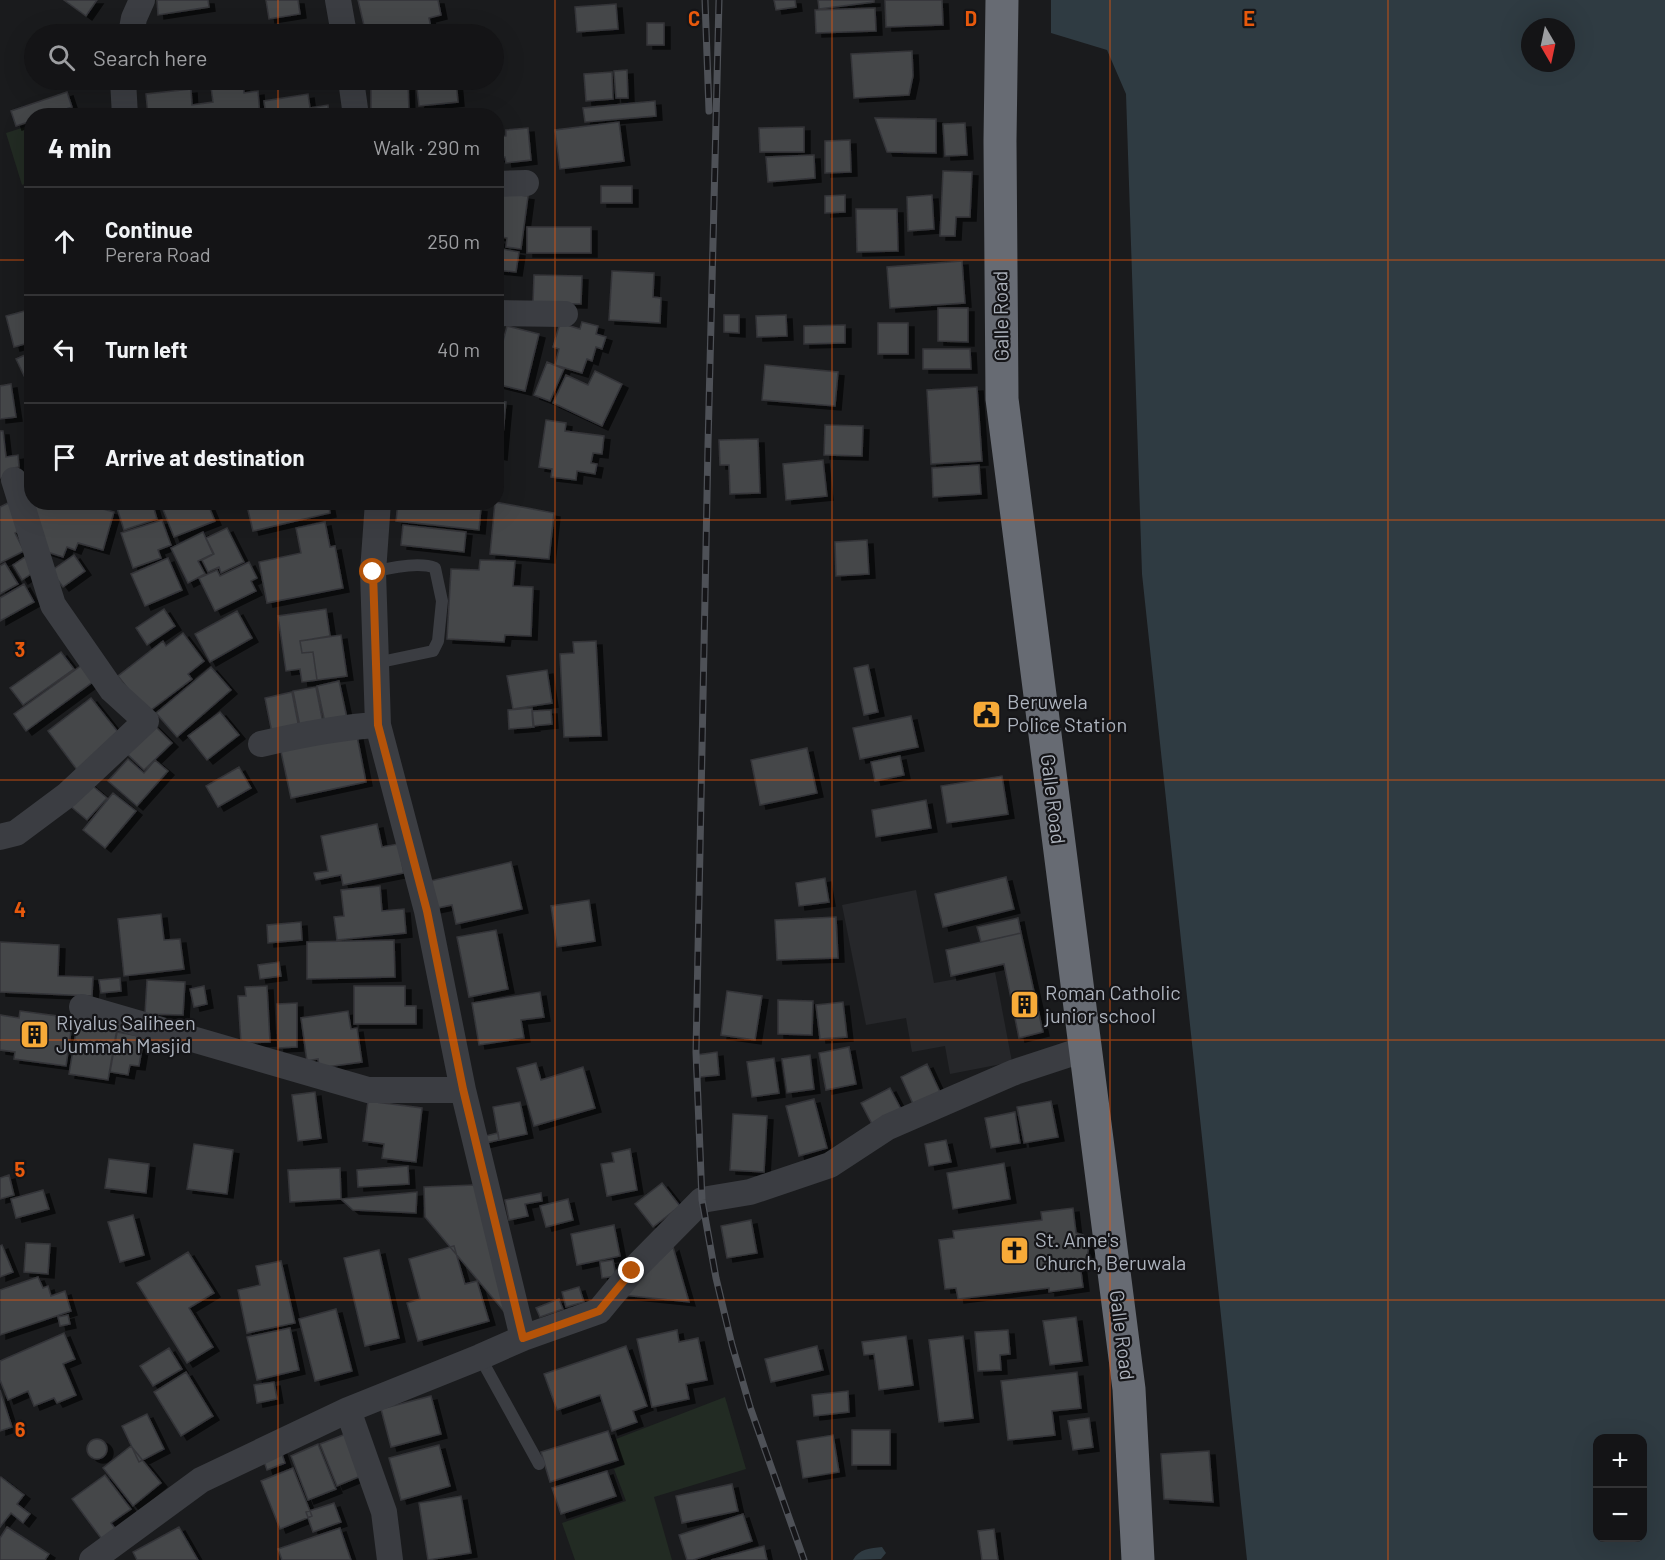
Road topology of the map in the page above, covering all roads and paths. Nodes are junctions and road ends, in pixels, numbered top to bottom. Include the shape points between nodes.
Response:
1 (142, 0) edge
2 (338, 0) edge
3 (1002, 0) edge
4 (133, 24) edge
5 (342, 24) edge
6 (124, 90) edge
7 (352, 90) edge
8 (125, 108) edge
9 (355, 108) edge
10 (526, 183) dead end
11 (504, 184) edge
12 (504, 313) edge
13 (565, 314) dead end
14 (15, 479) edge
15 (24, 509) edge
16 (24, 510) edge
17 (377, 510) edge
18 (373, 572) junction
19 (376, 663) junction
20 (378, 725) junction
21 (261, 744) dead end
22 (0, 837) edge
23 (82, 1007) dead end
24 (1085, 1049) junction
25 (463, 1089) junction
26 (523, 1338) junction
27 (480, 1357) junction
28 (348, 1410) junction
29 (539, 1464) dead end
30 (92, 1560) edge
31 (390, 1560) edge
32 (1138, 1560) edge

1 - 4 street
2 - 5 street
3 - 24 highway, Galle Road via 1002,399
6 - 8 street
7 - 9 street
10 - 11 street
12 - 13 street
14 - 15 street
16 - 22 street via 53,605 112,690 146,721 67,795 16,833
17 - 18 street
18 - 19 street
18 - 19 lane via 429,565 435,568 442,601 438,641 433,651
19 - 20 street
20 - 21 street
20 - 25 street via 427,911
23 - 25 street via 368,1090
24 - 26 street via 1016,1072 888,1127 830,1165 750,1192 702,1200 632,1271 599,1311
24 - 32 highway, Galle Road via 1129,1389
25 - 26 street
26 - 27 street
27 - 28 street
27 - 29 lane
28 - 30 street via 201,1480
28 - 31 street via 384,1512

